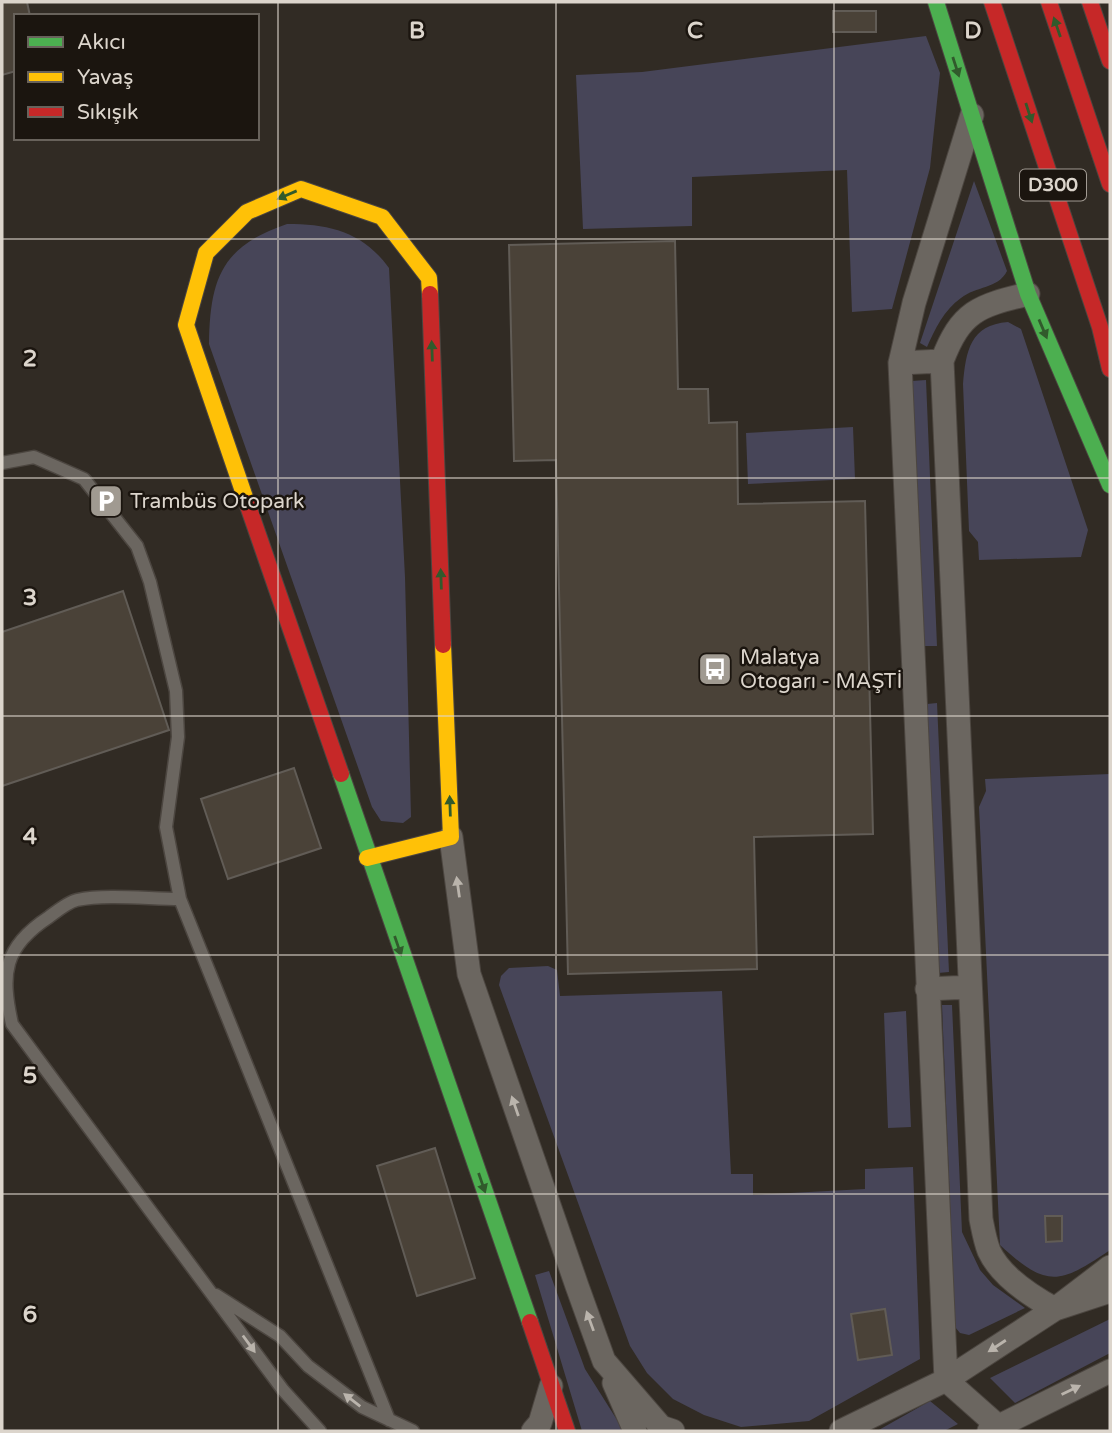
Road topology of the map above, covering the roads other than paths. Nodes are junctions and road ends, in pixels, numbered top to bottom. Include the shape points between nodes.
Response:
1 (936, 2) edge
2 (992, 2) edge
3 (1049, 2) edge
4 (1090, 2) edge
5 (1110, 61) edge
6 (972, 115) junction
7 (1110, 184) edge
8 (1028, 293) junction
9 (942, 361) junction
10 (901, 363) junction
11 (1110, 369) edge
12 (2, 463) edge
13 (1110, 485) edge
14 (451, 837) junction
15 (367, 858) junction
16 (180, 899) junction
17 (970, 987) junction
18 (927, 989) junction
19 (1110, 1267) edge
20 (207, 1289) junction
21 (1110, 1291) edge
22 (1055, 1309) junction
23 (604, 1361) junction
24 (1110, 1371) edge
25 (946, 1380) junction
26 (551, 1386) junction
27 (389, 1420) junction
28 (993, 1429) edge
29 (320, 1431) edge
30 (413, 1431) edge
31 (533, 1431) edge
32 (566, 1431) edge
33 (635, 1431) edge
34 (673, 1431) edge
35 (841, 1431) edge

1 -> 6 main road
2 -> 11 main road, D300
7 -> 3 main road, D300
4 - 5 main road
6 - 8 main road
6 - 10 street via 914,303
8 - 9 street via 985,304 966,316
8 -> 13 main road
9 - 10 street
9 - 17 street
10 - 18 street
12 - 16 lane via 34,457 84,479 137,546 176,691 178,737 166,827
14 - 15 main road
14 -> 15 main road via 429,278 382,218 301,189 247,212 206,253 186,326
23 -> 14 street via 469,974
15 -> 26 main road
16 - 20 lane via 75,900 37,925 18,946 6,968 4,988 12,1024
16 - 27 lane
17 - 18 street
17 - 22 street via 981,1219 989,1252 1036,1299
18 - 25 street
19 - 22 street
27 -> 20 lane via 362,1408 308,1366 281,1336
20 -> 29 lane
21 - 22 street
22 -> 25 street
23 - 33 street
23 - 34 street via 662,1427
28 -> 24 street
25 - 28 street
25 - 35 street
26 - 31 street via 540,1423
26 - 32 main road
27 - 30 lane

